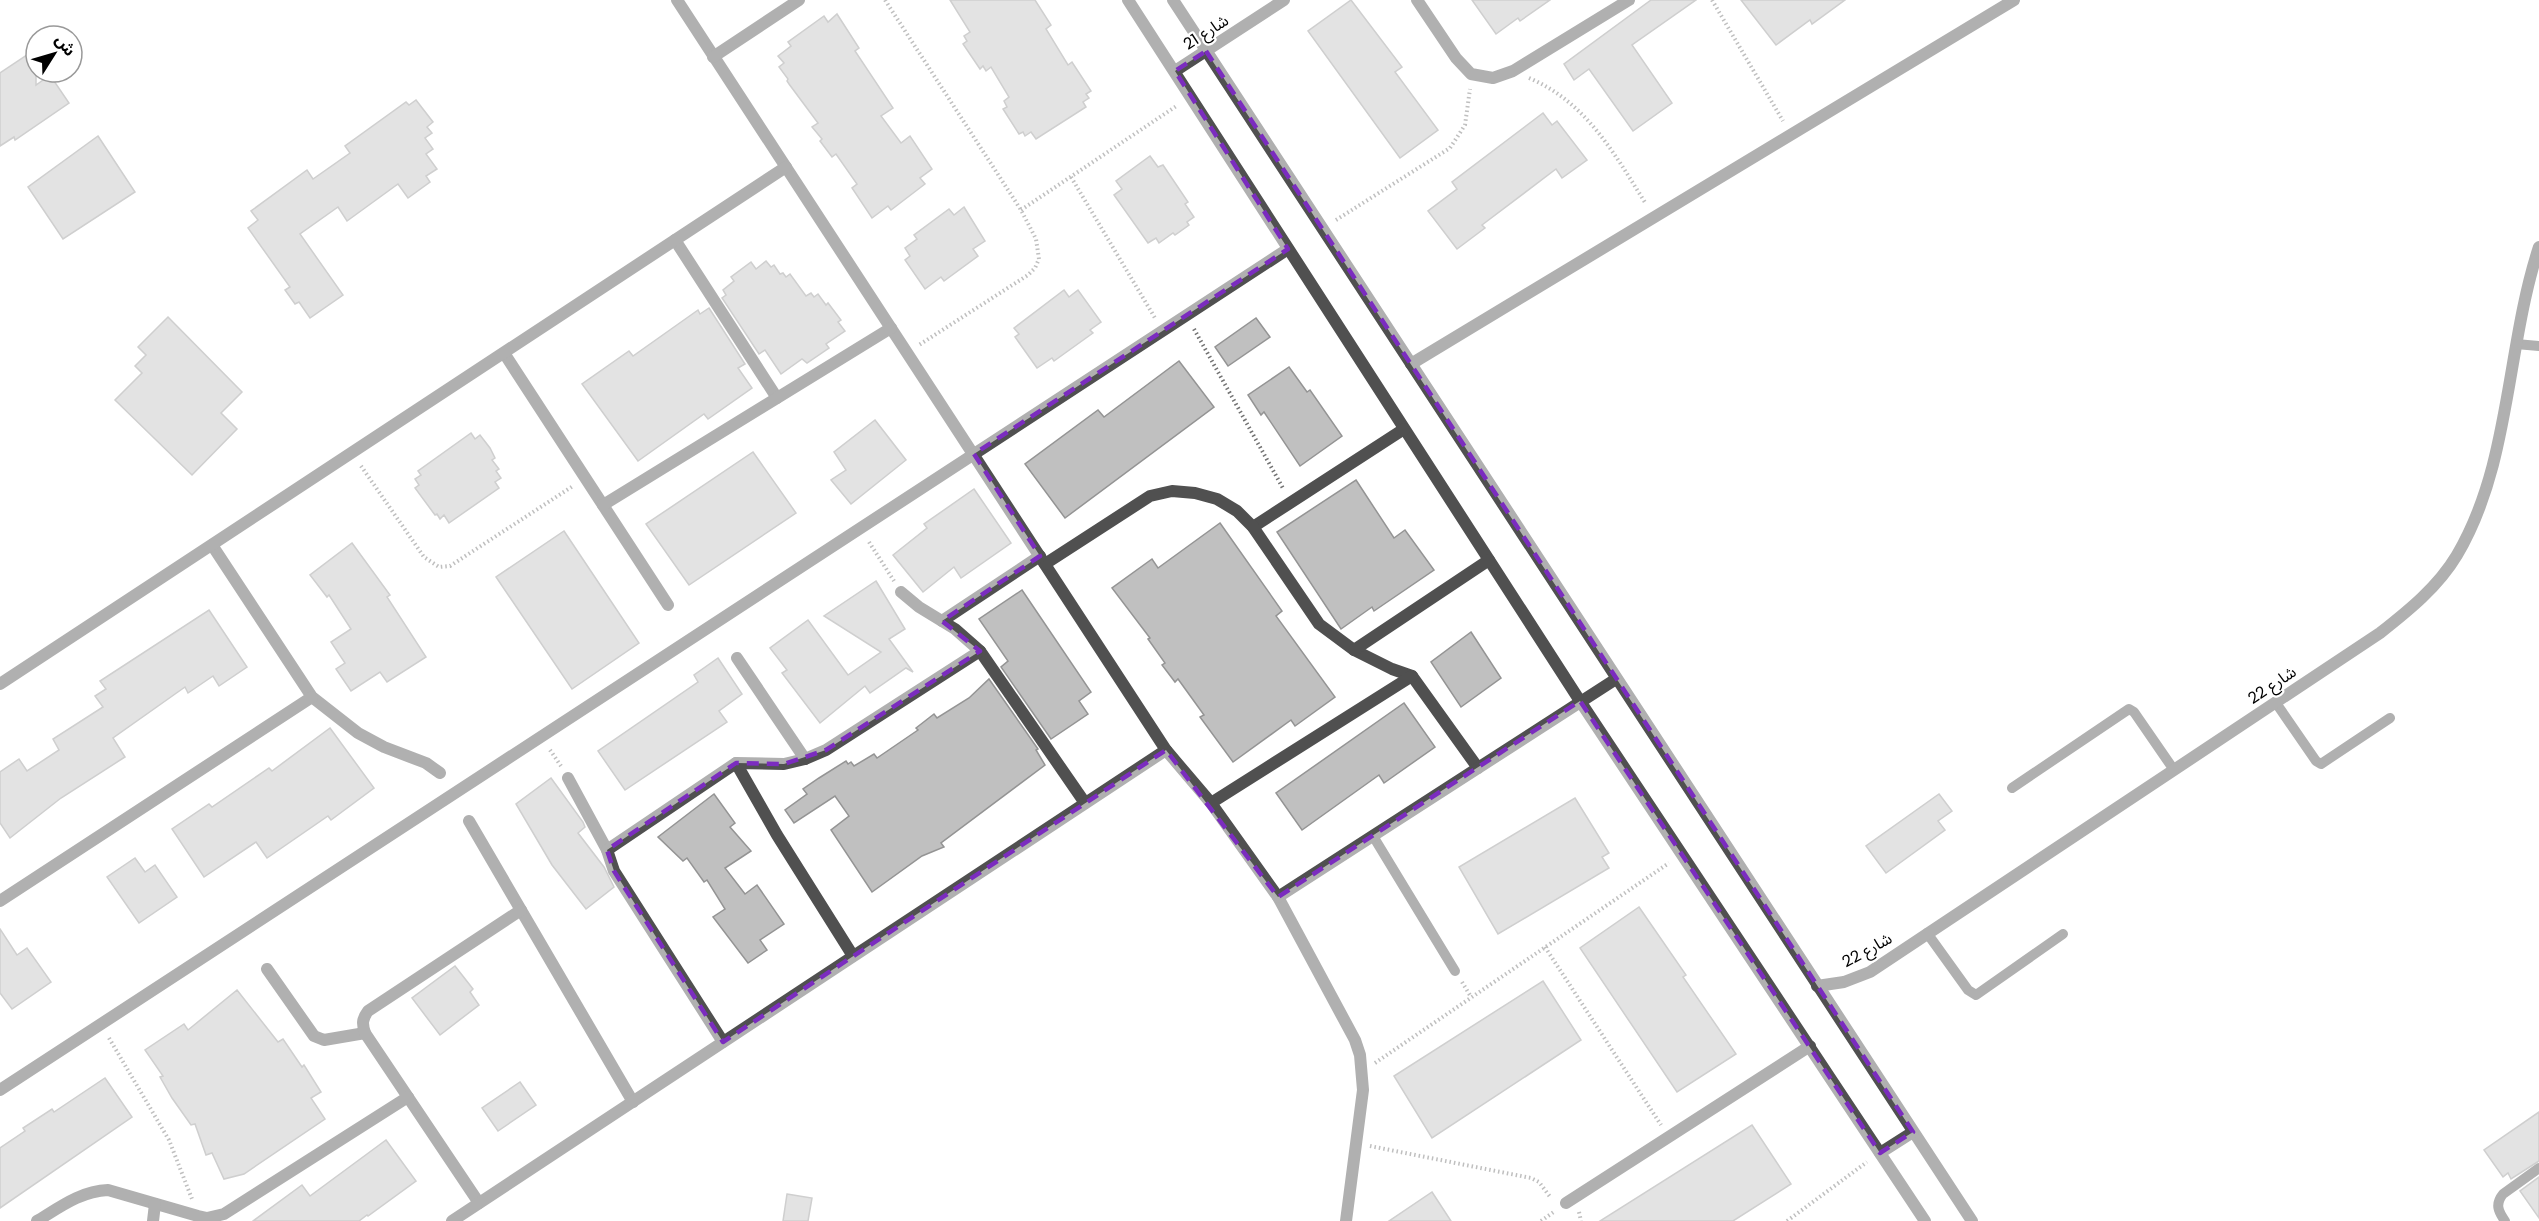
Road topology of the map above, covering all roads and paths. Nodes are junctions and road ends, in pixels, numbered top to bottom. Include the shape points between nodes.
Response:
1 (676, 0) edge
2 (799, 0) edge
3 (885, 0) edge
4 (1128, 0) edge
5 (1173, 0) edge
6 (1284, 0) edge
7 (1417, 0) edge
8 (1629, 0) edge
9 (1712, 0) edge
10 (2008, 1) edge
11 (1206, 51) junction
12 (713, 57) junction
13 (1175, 71) junction
14 (1513, 71) junction
15 (1471, 74) junction
16 (1191, 96) junction
17 (1791, 134) junction
18 (786, 167) junction
19 (1071, 177) junction
20 (1021, 210) junction
21 (1654, 217) junction
22 (1322, 229) junction
23 (675, 240) junction
24 (2539, 248) edge
25 (1288, 249) junction
26 (1186, 316) junction
27 (891, 328) junction
28 (1163, 331) junction
29 (2516, 344) junction
30 (2539, 346) edge
31 (504, 353) junction
32 (907, 353) junction
33 (1411, 364) junction
34 (777, 398) junction
35 (1404, 429) junction
36 (352, 453) junction
37 (974, 454) junction
38 (586, 478) junction
39 (1291, 502) junction
40 (603, 505) junction
41 (1253, 527) junction
42 (860, 528) junction
43 (212, 544) junction
44 (1042, 560) junction
45 (1489, 560) junction
46 (902, 592) joint
47 (668, 605) dead end
48 (942, 621) junction
49 (1354, 650) junction
50 (980, 651) junction
51 (737, 658) dead end
52 (1412, 676) junction
53 (1616, 679) junction
54 (0, 684) edge
55 (312, 697) junction
56 (1580, 701) junction
57 (2276, 703) junction
58 (2390, 718) dead end
59 (541, 737) junction
60 (1166, 750) junction
61 (805, 759) junction
62 (736, 763) junction
63 (1478, 768) junction
64 (2174, 770) junction
65 (440, 773) dead end
66 (568, 778) joint
67 (2012, 788) dead end
68 (1085, 803) junction
69 (1211, 803) junction
70 (469, 821) dead end
71 (1373, 836) junction
72 (607, 850) junction
73 (1682, 855) junction
74 (1278, 897) junction
75 (0, 901) edge
76 (521, 910) junction
77 (1927, 933) junction
78 (2063, 934) dead end
79 (1545, 947) junction
80 (853, 956) junction
81 (267, 969) dead end
82 (1455, 971) dead end
83 (1817, 986) junction
84 (101, 1025) junction
85 (365, 1034) junction
86 (723, 1042) junction
87 (1810, 1046) junction
88 (1362, 1071) junction
89 (0, 1090) edge
90 (408, 1097) junction
91 (633, 1102) junction
92 (1913, 1132) junction
93 (1669, 1137) junction
94 (1356, 1143) junction
95 (1880, 1153) junction
96 (2539, 1168) edge
97 (479, 1203) junction
98 (1566, 1203) joint
99 (154, 1204) junction
100 (198, 1216) junction
101 (37, 1221) edge
102 (153, 1221) edge
103 (452, 1221) edge
104 (1346, 1221) edge
105 (1787, 1221) edge
106 (1925, 1221) edge
107 (1972, 1221) edge
108 (2505, 1221) edge

1 - 12 street
2 - 12 street
3 - 20 path
4 - 13 street
5 - 11 street
6 - 11 street, شارع 21
7 - 15 street
8 - 14 street
9 - 17 path
10 - 17 street
11 - 13 street, شارع 21
11 - 22 street
12 - 18 street
13 - 16 street
14 - 15 street via 1493,78
14 - 21 path via 1547,86 1578,108 1603,136
15 - 22 path via 1465,124 1450,148
16 - 19 path
16 - 25 street
17 - 21 street
18 - 23 street
18 - 27 street
19 - 20 path
19 - 28 path
20 - 32 path via 1039,249 1035,268
21 - 33 street
22 - 33 street
23 - 31 street
23 - 34 street
24 - 29 street, شارع 22
25 - 26 street
25 - 35 street
26 - 28 street
26 - 39 path
27 - 32 street
27 - 34 street
28 - 37 street
29 - 30 lane
29 - 57 street, شارع 22 via 2480,508 2456,557 2422,599 2380,633
31 - 36 street
31 - 38 street
32 - 37 street
33 - 53 street
34 - 40 street
35 - 39 street
35 - 45 street
36 - 38 path via 424,557 439,567 450,566
36 - 43 street
37 - 42 street
37 - 44 street
38 - 40 street
39 - 41 street
40 - 47 street
41 - 44 street via 1217,499 1172,491 1150,496
41 - 49 street via 1318,624
42 - 46 path
42 - 59 street
43 - 54 street
43 - 55 street
44 - 48 street
44 - 60 street
45 - 49 street
45 - 56 street
46 - 48 street
48 - 50 street
49 - 52 street
50 - 61 street via 826,750
50 - 68 street
51 - 61 street
52 - 63 street
52 - 69 street
53 - 56 street
53 - 83 street
55 - 65 street via 358,733
55 - 75 street
56 - 63 street
56 - 73 street
57 - 58 lane via 2321,764
57 - 64 street, شارع 22
59 - 66 path
59 - 84 street
60 - 68 street
60 - 69 street
61 - 62 street via 784,764
62 - 72 street
62 - 80 street
63 - 71 street
64 - 67 lane via 2128,709
64 - 77 street, شارع 22
66 - 72 street
68 - 80 street
69 - 74 street
70 - 76 street
71 - 74 street
71 - 82 lane
72 - 86 street via 614,871
73 - 79 path
73 - 87 street
74 - 88 street via 1350,1027
76 - 85 street via 368,1011 363,1018
76 - 91 street
77 - 78 lane via 1968,990 1976,995
77 - 83 street, شارع 22 via 1870,972 1844,982
79 - 88 path
79 - 93 path
80 - 86 street
81 - 85 street via 314,1036 324,1040
83 - 92 street
84 - 89 street
84 - 100 path via 169,1140
85 - 90 street
86 - 91 street
87 - 93 street
87 - 95 street
88 - 94 street
90 - 97 street
90 - 100 street via 225,1214
91 - 97 street
92 - 95 street
92 - 107 street
93 - 98 street
94 - 98 path via 1531,1178 1551,1198
94 - 104 street
95 - 105 path
95 - 106 street
96 - 108 lane via 2499,1200 2499,1213
97 - 103 street
99 - 100 street
99 - 101 street via 108,1190 95,1191 82,1194
99 - 102 street

